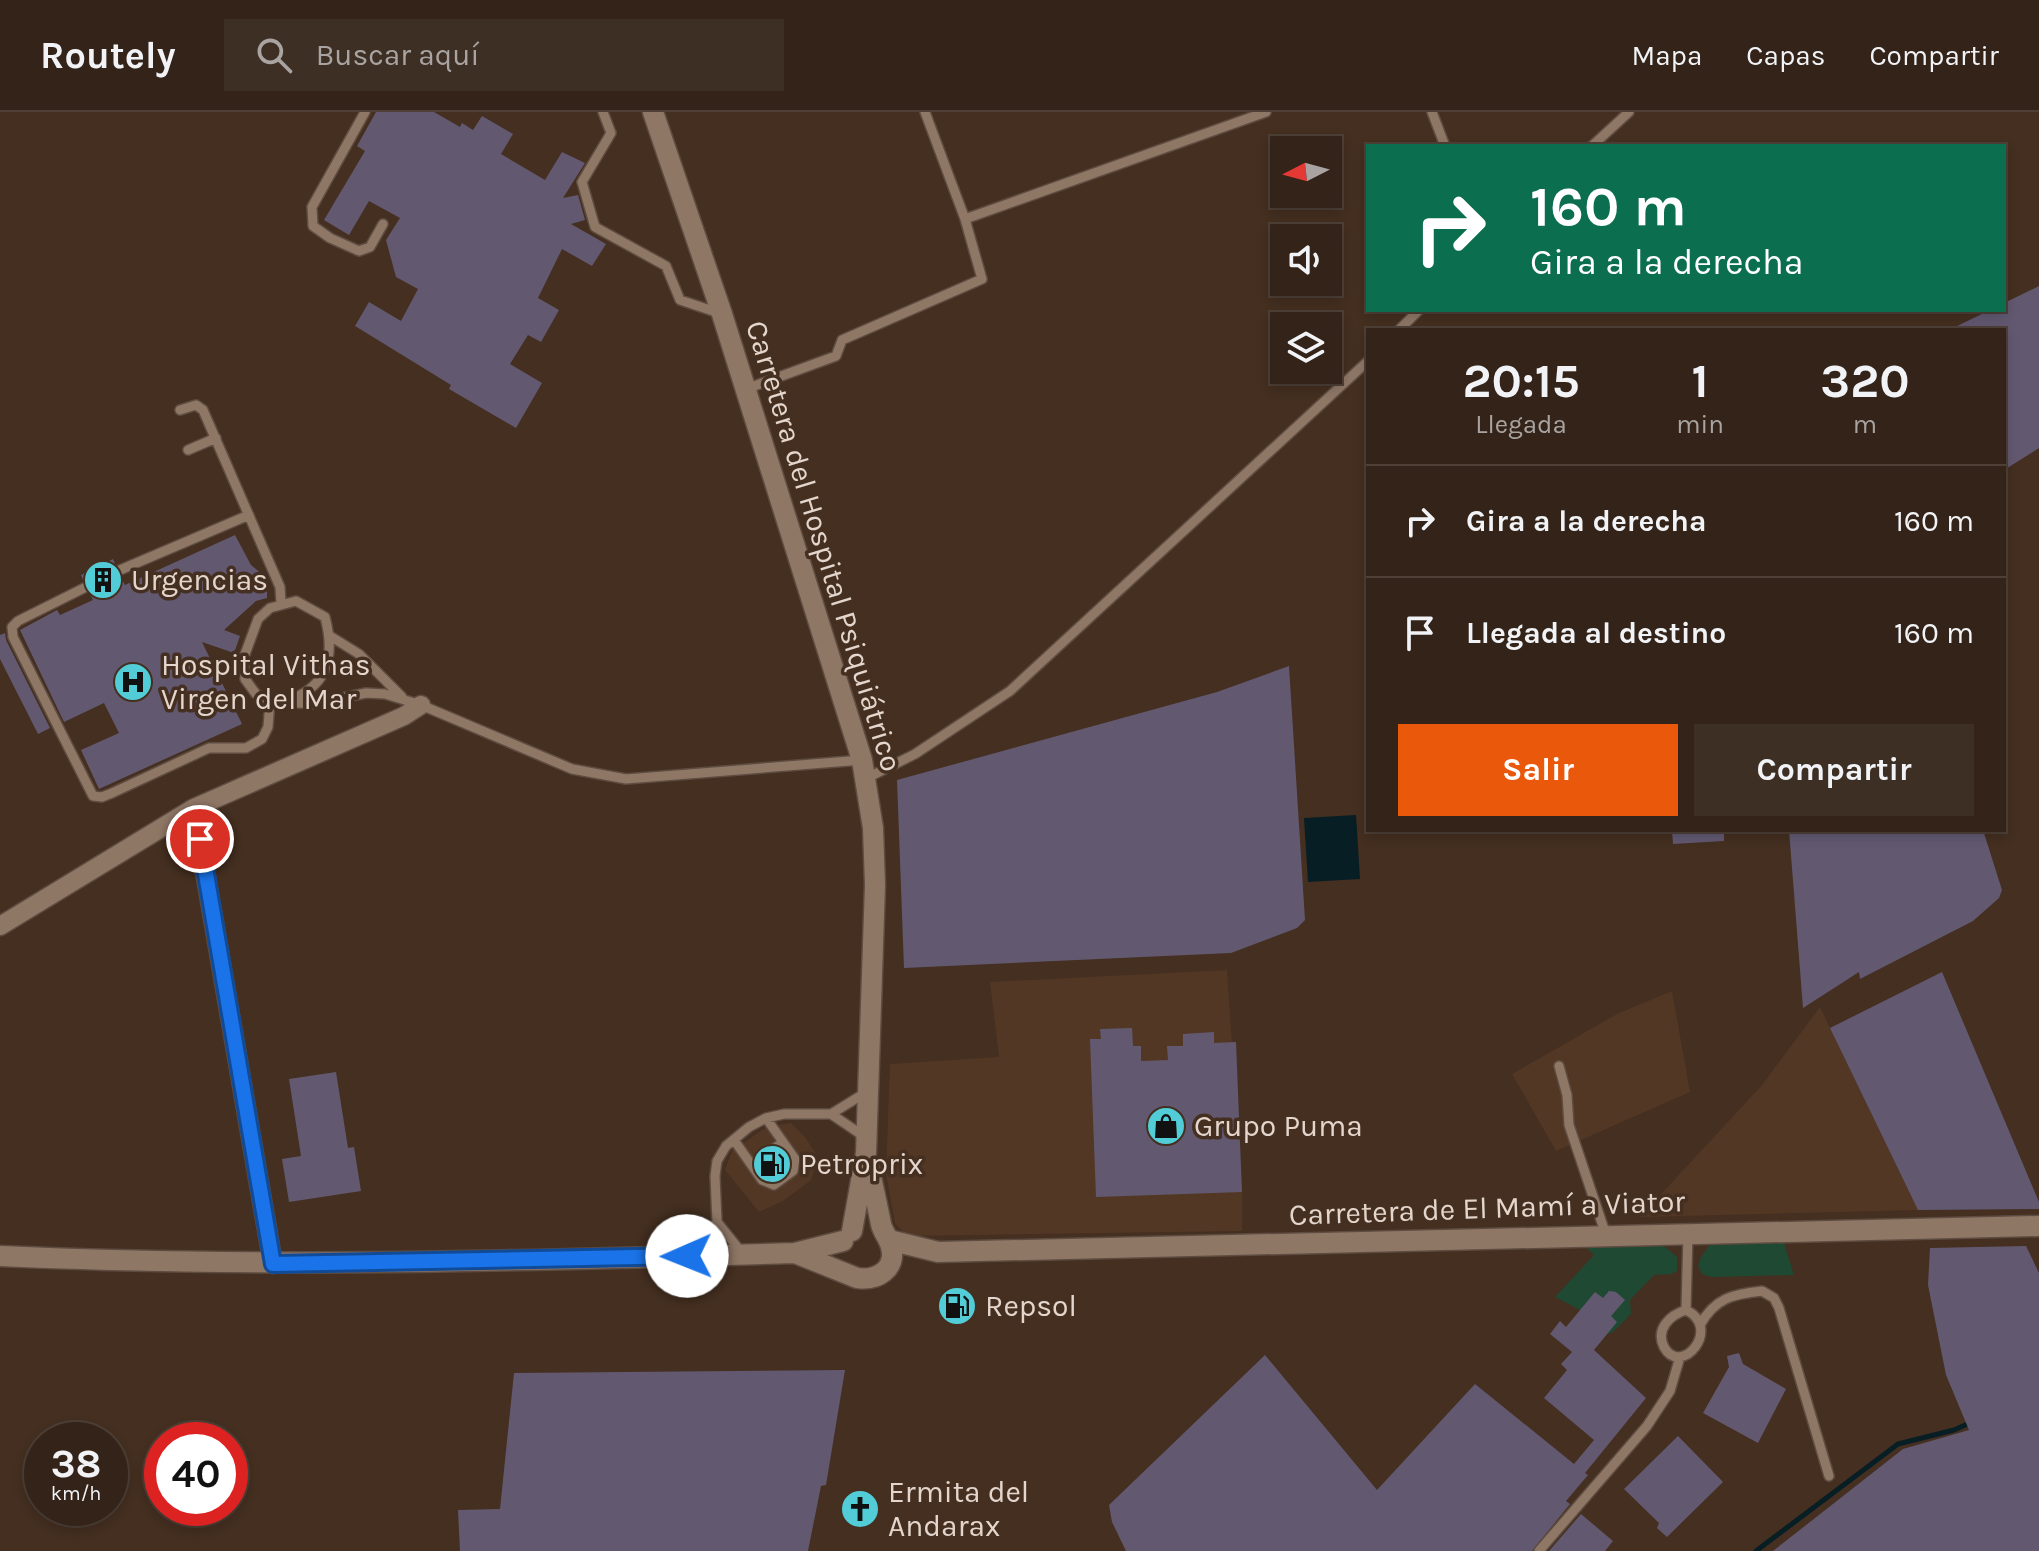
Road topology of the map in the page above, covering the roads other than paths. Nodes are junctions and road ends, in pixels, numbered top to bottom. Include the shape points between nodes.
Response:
1 (365, 112) edge
2 (603, 112) edge
3 (653, 112) edge
4 (925, 112) edge
5 (1266, 112) edge
6 (1432, 112) edge
7 (1629, 112) edge
8 (1444, 144) edge
9 (1594, 144) edge
10 (965, 219) junction
11 (383, 224) dead end
12 (1417, 312) edge
13 (722, 314) junction
14 (1401, 328) edge
15 (1366, 363) edge
16 (746, 389) junction
17 (180, 410) dead end
18 (216, 438) junction
19 (188, 450) dead end
20 (249, 515) junction
21 (281, 603) junction
22 (330, 636) junction
23 (270, 701) junction
24 (283, 702) junction
25 (414, 704) junction
26 (864, 770) junction
27 (194, 808) junction
28 (0, 926) edge
29 (1559, 1066) dead end
30 (868, 1091) junction
31 (831, 1114) junction
32 (766, 1118) junction
33 (734, 1140) junction
34 (783, 1142) junction
35 (866, 1146) junction
36 (752, 1165) junction
37 (717, 1222) junction
38 (2039, 1226) edge
39 (1688, 1233) junction
40 (1606, 1235) junction
41 (848, 1236) junction
42 (886, 1237) junction
43 (938, 1252) junction
44 (795, 1253) junction
45 (743, 1255) junction
46 (0, 1256) edge
47 (687, 1256) junction
48 (273, 1264) junction
49 (889, 1266) junction
50 (849, 1273) junction
51 (1686, 1310) junction
52 (1700, 1325) junction
53 (1680, 1357) junction
54 (1829, 1476) dead end
55 (1539, 1551) edge

1 - 11 lane via 312,207 313,226 359,251 370,247
2 - 13 lane via 611,133 582,182 595,227 666,266 680,300
3 - 13 street, Carretera del Hospital Psiquiátrico
4 - 10 lane
5 - 10 lane
6 - 8 lane
7 - 9 lane
10 - 16 lane via 982,279 842,340 836,356
12 - 14 lane
13 - 16 street, Carretera del Hospital Psiquiátrico
15 - 26 lane via 1010,691 915,754
16 - 26 street, Carretera del Hospital Psiquiátrico
17 - 18 lane via 196,405 203,410
18 - 19 lane
18 - 20 lane
20 - 21 lane via 280,587
20 - 23 lane via 18,621 13,637 93,796 112,793 209,748 246,748 262,739
21 - 22 lane via 296,601 325,617
21 - 23 lane via 258,619 244,657 245,679
22 - 24 lane via 329,663 318,682 303,696
22 - 25 lane via 359,654
23 - 24 lane
24 - 25 lane via 312,704 366,693
25 - 26 lane via 572,769 626,779
25 - 27 street via 404,716
26 - 30 street, Carretera del Hospital Psiquiátrico via 875,885
27 - 28 street
27 - 48 street
29 - 40 lane via 1569,1125
30 - 31 lane
30 - 35 street, Carretera del Hospital Psiquiátrico
31 - 32 lane
31 - 35 lane
32 - 33 lane
32 - 34 lane
33 - 36 lane
33 - 37 lane via 717,1161
34 - 36 lane
34 - 36 lane via 795,1159 793,1171 784,1178 774,1185 762,1180
35 - 41 street
35 - 42 street
37 - 45 lane
37 - 47 lane
38 - 39 street, Carretera de El Mamí a Viator
39 - 40 street, Carretera de El Mamí a Viator
39 - 51 lane
40 - 43 street, Carretera de El Mamí a Viator
41 - 42 street via 866,1227
41 - 44 street
41 - 50 street via 841,1258
42 - 43 street
42 - 49 street
43 - 49 street
44 - 45 street
44 - 50 street
45 - 47 street
46 - 48 street
47 - 48 street
49 - 50 street via 867,1279
51 - 52 lane
51 - 53 lane via 1672,1314 1663,1326 1662,1344 1669,1354
52 - 53 lane via 1692,1353
52 - 54 lane via 1708,1309 1724,1298 1762,1291 1774,1298
53 - 55 lane via 1670,1391 1647,1426

